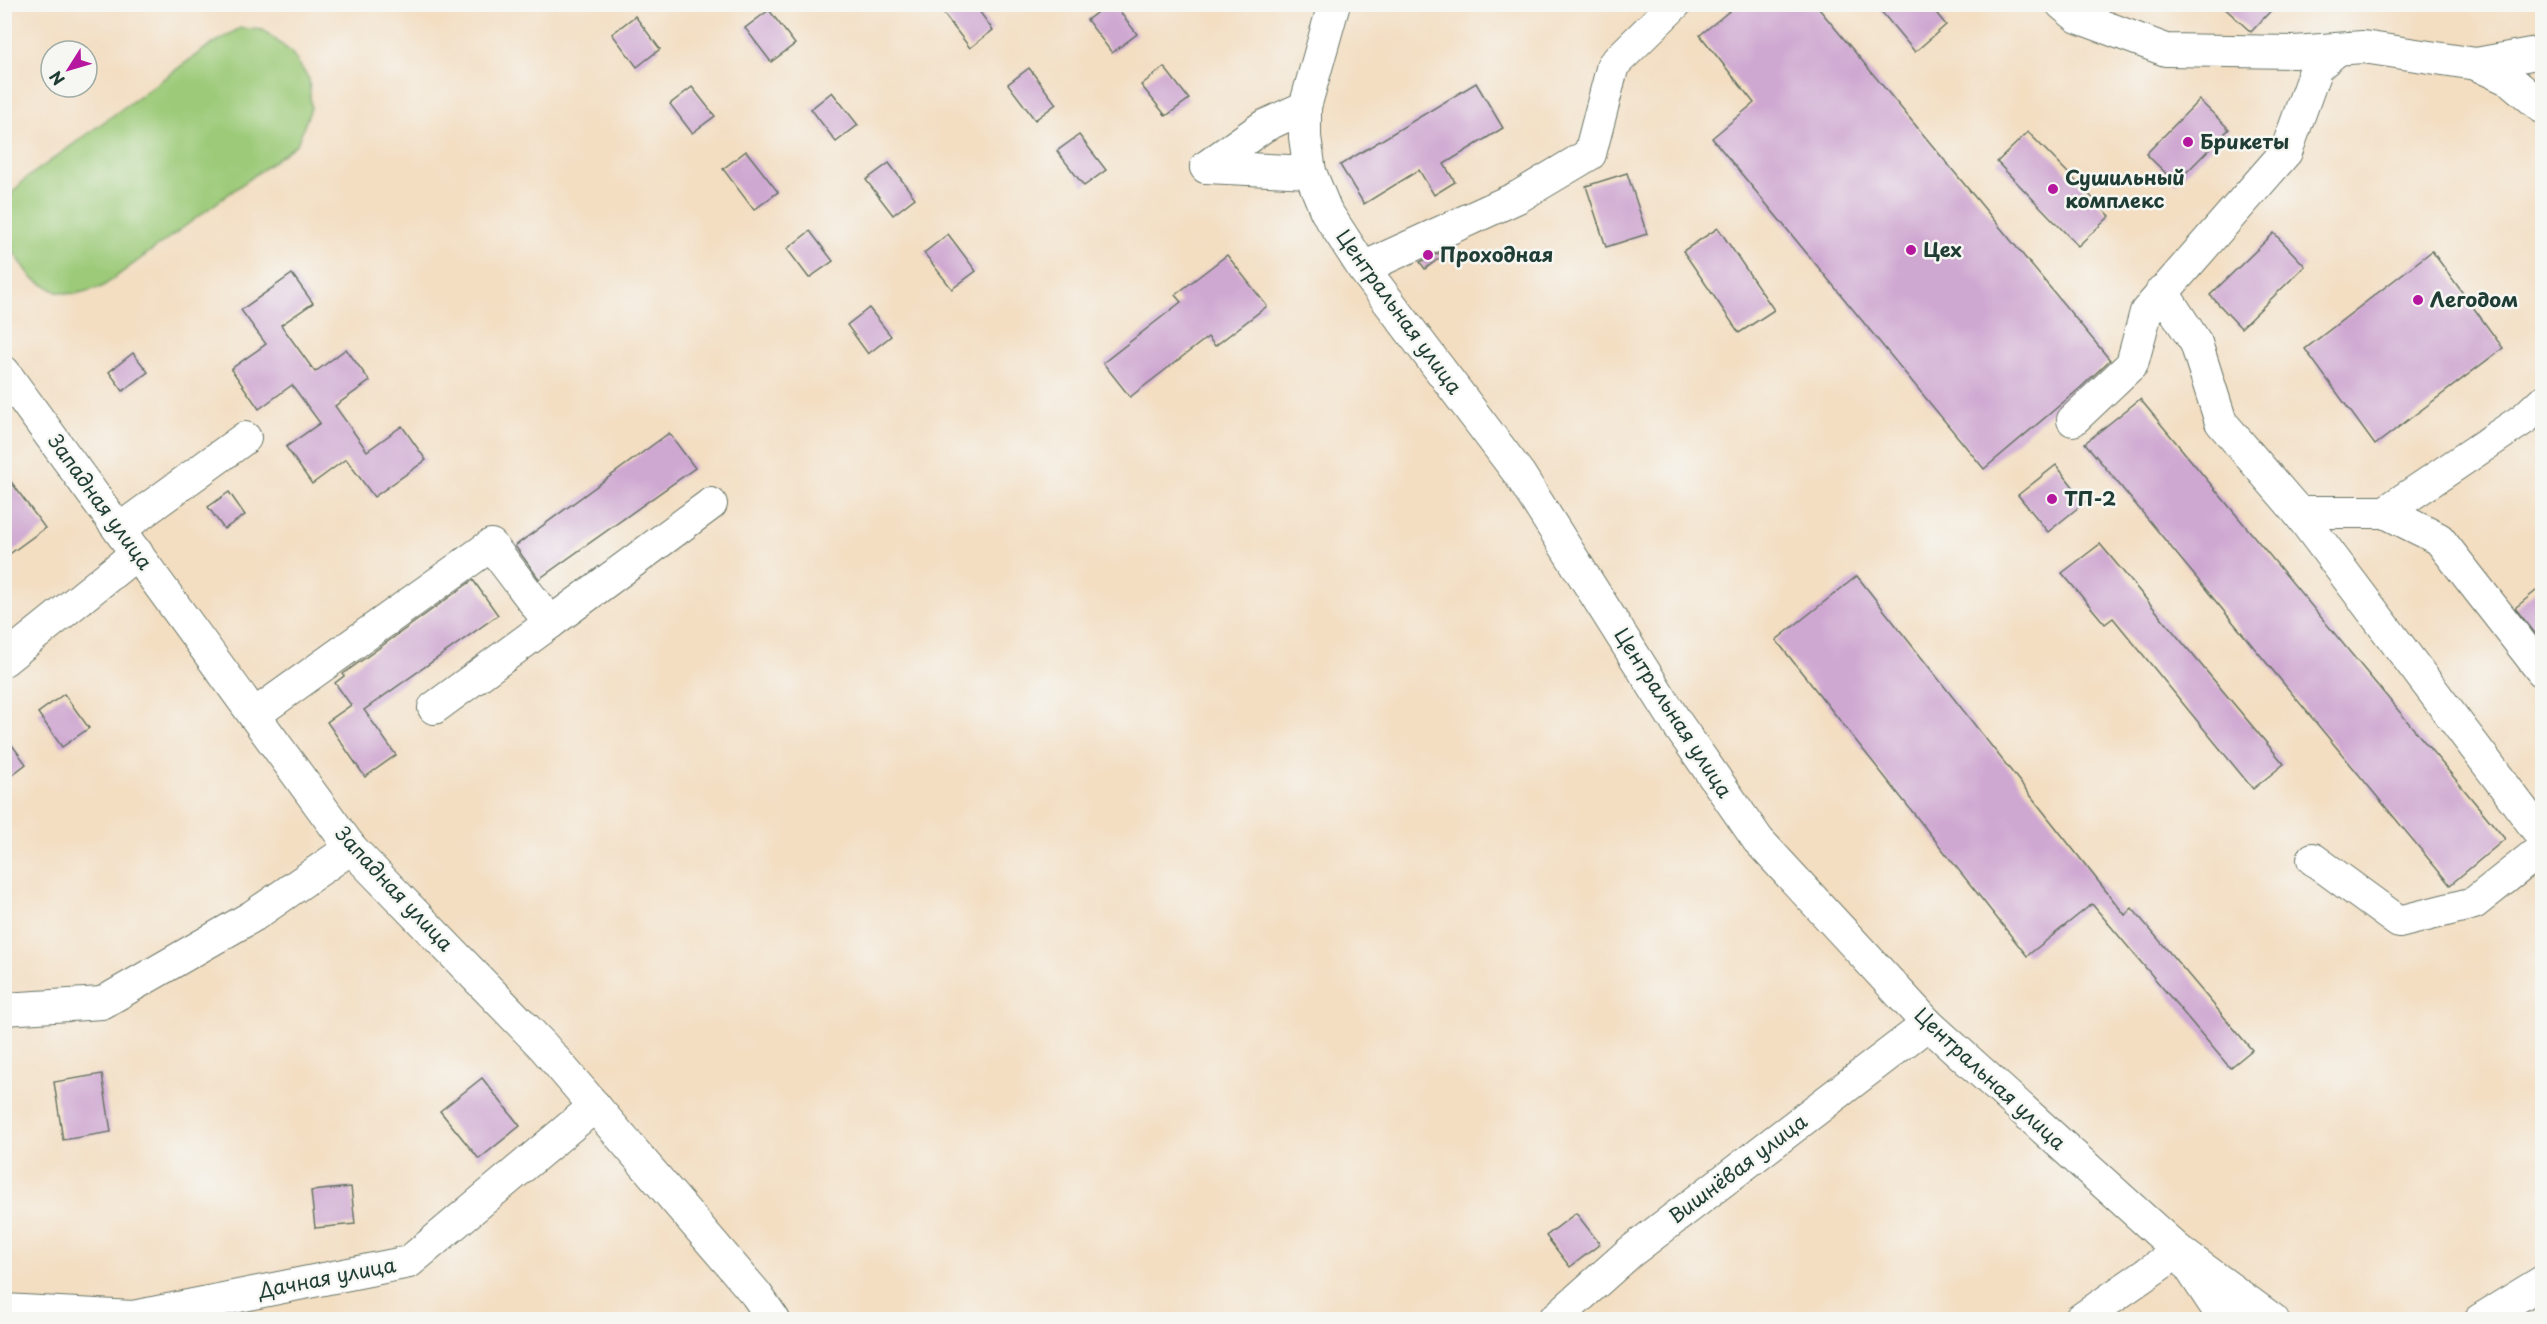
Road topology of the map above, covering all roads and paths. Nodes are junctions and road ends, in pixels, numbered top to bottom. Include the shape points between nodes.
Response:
1 (1334, 4) edge
2 (1675, 4) edge
3 (2062, 4) edge
4 (2338, 49) junction
5 (2542, 52) edge
6 (2476, 64) junction
7 (1305, 106) junction
8 (2542, 107) edge
9 (1310, 172) junction
10 (1363, 268) junction
11 (2162, 291) junction
12 (4, 372) edge
13 (2542, 402) edge
14 (2073, 420) dead end
15 (245, 438) dead end
16 (711, 504) dead end
17 (2298, 512) junction
18 (2385, 512) junction
19 (128, 541) junction
20 (550, 623) junction
21 (4, 660) edge
22 (2542, 671) edge
23 (434, 708) dead end
24 (254, 715) junction
25 (2542, 836) edge
26 (351, 848) junction
27 (2542, 849) edge
28 (2313, 859) dead end
29 (4, 1009) edge
30 (1928, 1024) junction
31 (595, 1106) junction
32 (2179, 1251) junction
33 (2542, 1282) edge
34 (4, 1310) edge
35 (774, 1320) edge
36 (1554, 1320) edge
37 (2080, 1320) edge
38 (2225, 1320) edge
39 (2273, 1320) edge
40 (2480, 1320) edge

1 - 7 street, Центральная улица
2 - 10 street via 1612,65 1590,154 1518,197
3 - 4 street via 2078,17 2166,50
4 - 6 street via 2363,48
4 - 11 street via 2316,68 2286,152
5 - 6 street
6 - 8 street via 2510,80
7 - 9 street, Центральная улица
7 - 9 street via 1263,126 1206,167
9 - 10 street, Центральная улица via 1326,211
10 - 30 street, Центральная улица via 1520,475 1678,725 1758,840
11 - 14 street via 2146,312 2132,364
11 - 17 street via 2196,343 2221,422
12 - 19 street, Западная улица
13 - 18 street via 2525,418
15 - 19 street
16 - 20 street
17 - 18 street
17 - 25 street
18 - 22 street via 2439,539
19 - 21 street
19 - 24 street, Западная улица
20 - 23 street
20 - 24 street via 491,545
24 - 26 street, Западная улица
26 - 29 street via 253,916 102,1003
26 - 31 street, Западная улица via 543,1046
27 - 28 street via 2474,903 2399,922
30 - 32 street, Центральная улица
30 - 36 street, Вишнёвая улица via 1629,1253
31 - 34 street, Дачная улица via 409,1262 133,1317
31 - 35 street, Западная улица
32 - 37 street
32 - 38 street, Центральная улица
32 - 39 street
33 - 40 street

